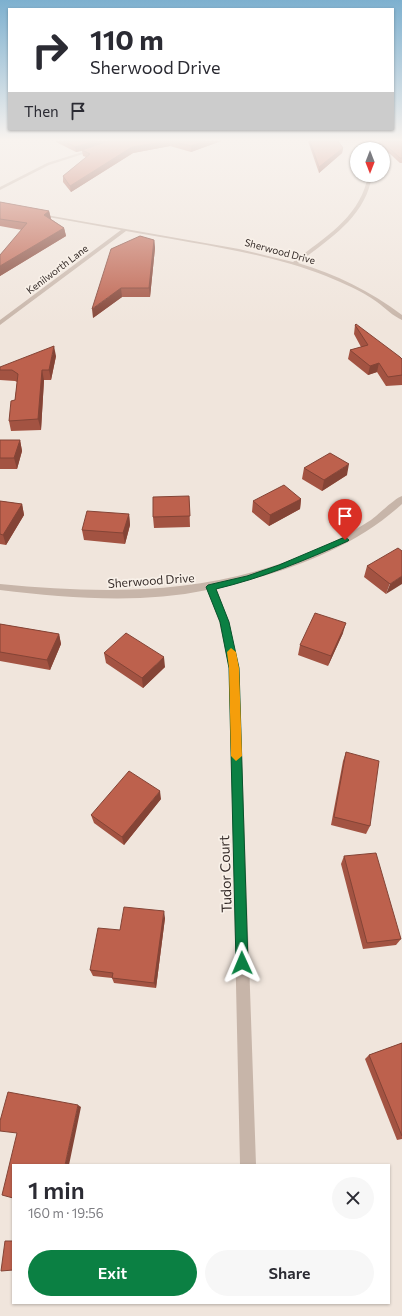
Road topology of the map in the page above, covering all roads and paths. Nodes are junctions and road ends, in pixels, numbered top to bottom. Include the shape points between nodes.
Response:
1 (361, 202) edge
2 (34, 213) edge
3 (124, 230) junction
4 (293, 264) junction
5 (402, 318) edge
6 (0, 323) edge
7 (402, 499) edge
8 (0, 587) edge
9 (211, 587) junction
10 (248, 1164) edge

1 - 4 street via 352,216
2 - 3 street, Sherwood Drive
3 - 4 street, Sherwood Drive via 246,252
3 - 6 street, Kenilworth Lane
4 - 5 street, Sherwood Drive via 355,288
7 - 9 street, Sherwood Drive via 373,523 345,540 248,578
8 - 9 street, Sherwood Drive via 63,594 101,595
9 - 10 street, Tudor Court via 224,622 234,668

